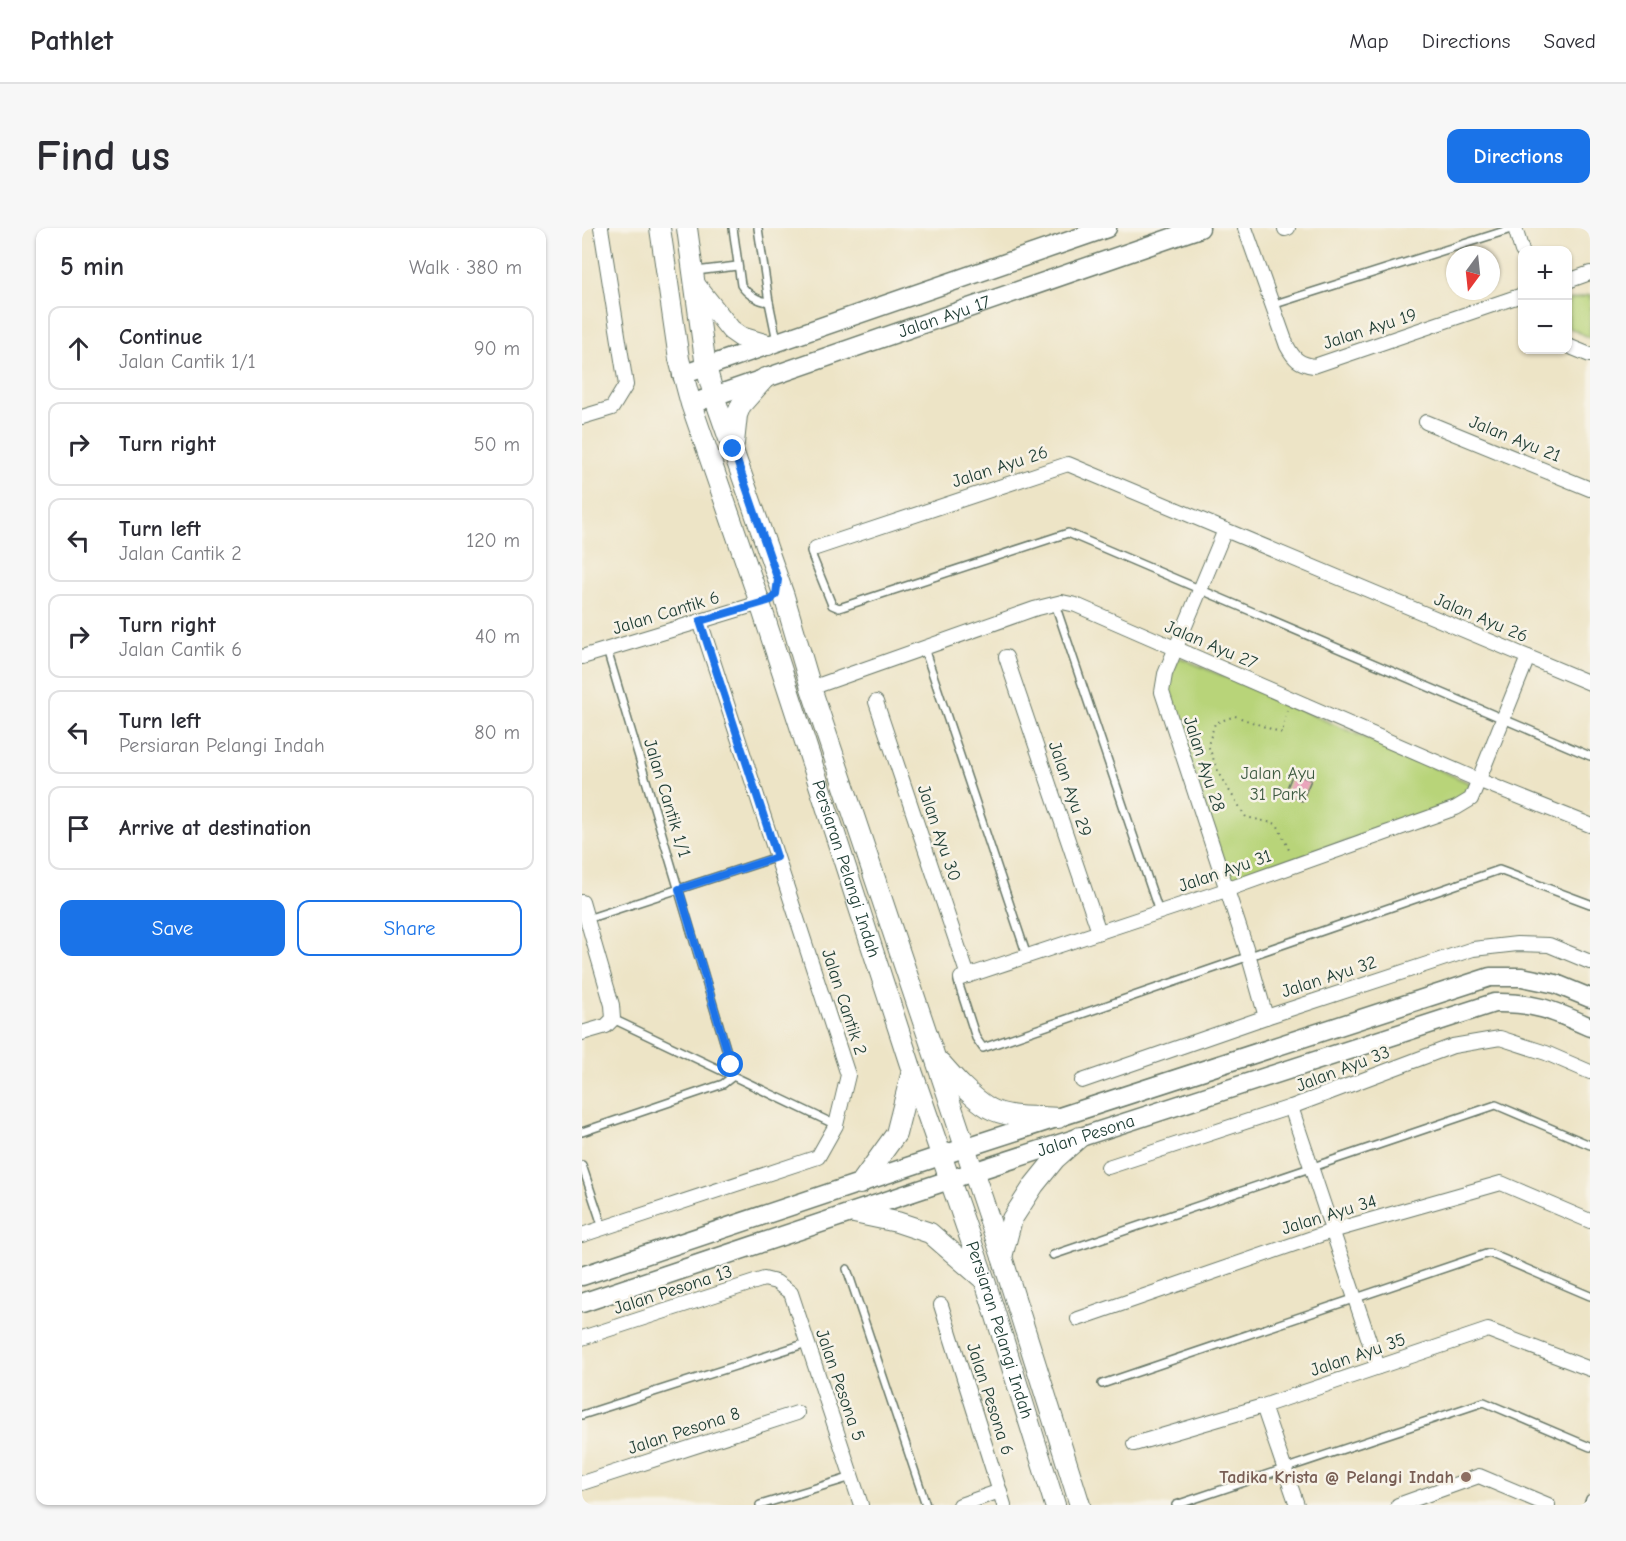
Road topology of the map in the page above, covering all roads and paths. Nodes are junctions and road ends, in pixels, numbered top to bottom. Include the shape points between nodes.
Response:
1 (601, 228) edge
2 (660, 228) edge
3 (687, 228) edge
4 (733, 228) edge
5 (758, 228) edge
6 (1107, 228) edge
7 (1200, 228) edge
8 (1245, 228) edge
9 (1515, 228) edge
10 (1520, 246) edge
11 (737, 266) junction
12 (1590, 273) edge
13 (694, 279) junction
14 (1572, 279) edge
15 (1518, 297) edge
16 (769, 302) junction
17 (1272, 305) junction
18 (773, 344) junction
19 (1572, 348) edge
20 (1590, 355) edge
21 (706, 367) junction
22 (682, 375) junction
23 (765, 378) junction
24 (714, 396) junction
25 (691, 404) junction
26 (582, 417) edge
27 (1426, 422) dead end
28 (733, 449) junction
29 (1590, 489) edge
30 (1225, 530) junction
31 (816, 548) joint
32 (778, 580) junction
33 (1201, 590) junction
34 (760, 603) junction
35 (1055, 604) junction
36 (700, 621) junction
37 (924, 648) junction
38 (608, 650) junction
39 (1176, 650) junction
40 (582, 657) edge
41 (1006, 657) dead end
42 (1528, 657) junction
43 (1590, 683) edge
44 (811, 688) junction
45 (1291, 699) junction
46 (876, 702) dead end
47 (1503, 718) junction
48 (1590, 756) edge
49 (1478, 780) junction
50 (1590, 825) edge
51 (1287, 843) dead end
52 (777, 857) junction
53 (679, 889) junction
54 (1226, 890) junction
55 (582, 902) edge
56 (1590, 904) edge
57 (1159, 912) junction
58 (587, 919) junction
59 (1099, 932) junction
60 (1027, 956) junction
61 (1249, 957) junction
62 (1590, 962) edge
63 (965, 977) junction
64 (1590, 998) edge
65 (1266, 1017) junction
66 (613, 1019) junction
67 (1590, 1027) edge
68 (582, 1034) edge
69 (935, 1056) junction
70 (912, 1071) junction
71 (1590, 1072) edge
72 (732, 1077) junction
73 (1082, 1081) dead end
74 (1291, 1107) junction
75 (1058, 1118) junction
76 (836, 1125) junction
77 (582, 1132) edge
78 (1080, 1137) junction
79 (1590, 1145) edge
80 (964, 1148) junction
81 (941, 1156) junction
82 (582, 1164) edge
83 (1108, 1167) dead end
84 (1311, 1168) junction
85 (973, 1173) junction
86 (950, 1181) junction
87 (860, 1184) junction
88 (854, 1213) junction
89 (1590, 1221) edge
90 (603, 1228) junction
91 (1332, 1231) junction
92 (582, 1235) edge
93 (1053, 1255) dead end
94 (1002, 1257) junction
95 (847, 1269) dead end
96 (582, 1276) edge
97 (985, 1281) junction
98 (776, 1282) joint
99 (1590, 1296) edge
100 (1355, 1298) junction
101 (582, 1303) edge
102 (941, 1305) dead end
103 (1078, 1319) dead end
104 (582, 1338) edge
105 (807, 1343) junction
106 (1378, 1367) junction
107 (1590, 1370) edge
108 (1102, 1384) dead end
109 (1263, 1406) junction
110 (797, 1413) dead end
111 (582, 1415) edge
112 (1134, 1444) dead end
113 (1590, 1447) edge
114 (1285, 1469) junction
115 (852, 1476) junction
116 (582, 1483) edge
117 (1002, 1498) edge
118 (1590, 1499) edge
119 (760, 1505) edge
120 (861, 1505) edge
121 (926, 1505) edge
122 (960, 1505) edge
123 (1054, 1505) edge
124 (1080, 1505) edge
125 (1176, 1505) edge
126 (1297, 1505) edge
127 (1398, 1505) edge
128 (1548, 1505) edge
129 (1588, 1505) edge

1 - 26 street via 626,385 612,408
2 - 22 main road, Persiaran Pelangi Indah
3 - 13 main road, Persiaran Pelangi Indah
4 - 11 lane
5 - 16 lane
6 - 18 street, Jalan Ayu 17
7 - 23 street, Jalan Ayu 17
8 - 17 street, Jalan Ayu 19
9 - 10 street
9 - 17 lane
11 - 13 lane
11 - 16 lane via 745,291
12 - 14 street
13 - 18 main road via 731,330 741,337
13 - 21 main road, Persiaran Pelangi Indah
15 - 17 street, Jalan Ayu 19 via 1314,366 1293,359
16 - 18 lane
18 - 21 street, Jalan Ayu 17
19 - 20 street
21 - 22 street, Jalan Ayu 17
21 - 24 main road, Persiaran Pelangi Indah
22 - 25 main road, Persiaran Pelangi Indah
23 - 24 street, Jalan Ayu 17
23 - 28 main road via 741,405
24 - 25 street, Jalan Ayu 17
24 - 28 main road, Persiaran Pelangi Indah
25 - 34 main road, Persiaran Pelangi Indah
27 - 29 street, Jalan Ayu 21
28 - 32 main road, Persiaran Pelangi Indah
30 - 31 street, Jalan Ayu 26 via 1068,464
30 - 33 street
30 - 42 street, Jalan Ayu 26
31 - 33 lane via 811,551 813,558 832,605 839,608 1068,533
32 - 34 main road via 776,594
32 - 44 main road, Persiaran Pelangi Indah
33 - 39 street
33 - 47 lane
34 - 36 street, Jalan Cantik 6
34 - 70 main road, Persiaran Pelangi Indah
35 - 37 street, Jalan Ayu 27
35 - 39 street, Jalan Ayu 27 via 1076,605
35 - 57 lane
36 - 38 street, Jalan Cantik 6
36 - 52 street, Jalan Cantik 2
37 - 44 street, Jalan Ayu 27
37 - 60 lane
38 - 40 street, Jalan Cantik 6
38 - 53 lane, Jalan Cantik 1/1
39 - 45 street, Jalan Ayu 27
39 - 54 street, Jalan Ayu 28 via 1162,692
41 - 59 street, Jalan Ayu 29
42 - 43 street, Jalan Ayu 26
42 - 47 street, Jalan Ayu 31
44 - 69 main road, Persiaran Pelangi Indah
45 - 49 street, Jalan Ayu 27
45 - 51 path via 1282,733 1235,716 1215,723 1208,745 1220,776 1246,817 1277,824
46 - 63 street, Jalan Ayu 30
47 - 48 lane
47 - 49 street, Jalan Ayu 31
49 - 50 street, Jalan Ayu 27
49 - 54 street, Jalan Ayu 31 via 1471,799 1456,808
52 - 53 lane
52 - 76 street, Jalan Cantik 2 via 849,1075
53 - 58 lane
53 - 72 lane, Jalan Cantik 1/1
54 - 57 street, Jalan Ayu 31
54 - 61 street, Jalan Ayu 28
55 - 58 street
56 - 61 lane via 1499,870
57 - 59 street, Jalan Ayu 31
58 - 66 street
59 - 60 street, Jalan Ayu 31
60 - 63 street, Jalan Ayu 31
61 - 63 lane via 983,1048 959,985 958,981
61 - 65 street, Jalan Ayu 28
62 - 65 street, Jalan Ayu 32 via 1549,945 1473,949
64 - 75 street, Jalan Pesona via 1522,976 1490,977
65 - 73 street, Jalan Ayu 32
66 - 68 street via 606,1026
66 - 72 lane
67 - 78 street, Jalan Pesona via 1548,1008 1520,1002 1494,1003
69 - 75 main road via 962,1087 990,1109
69 - 80 main road, Persiaran Pelangi Indah
70 - 81 main road, Persiaran Pelangi Indah
70 - 87 main road via 896,1134
71 - 74 street, Jalan Ayu 33 via 1500,1038 1453,1046
72 - 76 lane
72 - 77 lane via 723,1084
74 - 83 street, Jalan Ayu 33
74 - 84 street
75 - 80 street, Jalan Pesona
76 - 90 street, Jalan Cantik 2 via 818,1157
78 - 85 street, Jalan Pesona
78 - 94 main road via 1034,1185 1012,1219
79 - 84 lane via 1496,1105
80 - 81 street, Jalan Pesona
80 - 85 main road, Persiaran Pelangi Indah
81 - 86 main road, Persiaran Pelangi Indah
81 - 87 street, Jalan Pesona
82 - 90 lane
84 - 91 street
84 - 93 lane
85 - 86 street, Jalan Pesona
85 - 94 main road, Persiaran Pelangi Indah
86 - 88 street, Jalan Pesona
86 - 97 main road, Persiaran Pelangi Indah
87 - 96 street, Jalan Pesona
88 - 97 main road via 930,1233
88 - 101 street, Jalan Pesona
89 - 91 street, Jalan Ayu 34 via 1501,1183
90 - 92 street, Jalan Cantik 2
91 - 100 street
91 - 103 street, Jalan Ayu 34
94 - 124 main road, Persiaran Pelangi Indah
95 - 121 lane
97 - 123 main road, Persiaran Pelangi Indah
98 - 104 street, Jalan Pesona 13 via 764,1279
98 - 105 street, Jalan Pesona 5 via 791,1293
99 - 100 lane via 1489,1253
100 - 106 street
100 - 108 lane
102 - 117 street, Jalan Pesona 6
105 - 111 lane
105 - 115 street, Jalan Pesona 5
106 - 107 street, Jalan Ayu 35 via 1488,1330
106 - 109 street, Jalan Ayu 35
109 - 112 street, Jalan Ayu 35
109 - 114 street
110 - 116 street, Jalan Pesona 8
113 - 114 lane via 1484,1402
114 - 125 lane
114 - 126 street
115 - 119 lane
115 - 120 street, Jalan Pesona 5
117 - 122 street
118 - 129 lane
127 - 128 street via 1479,1476

